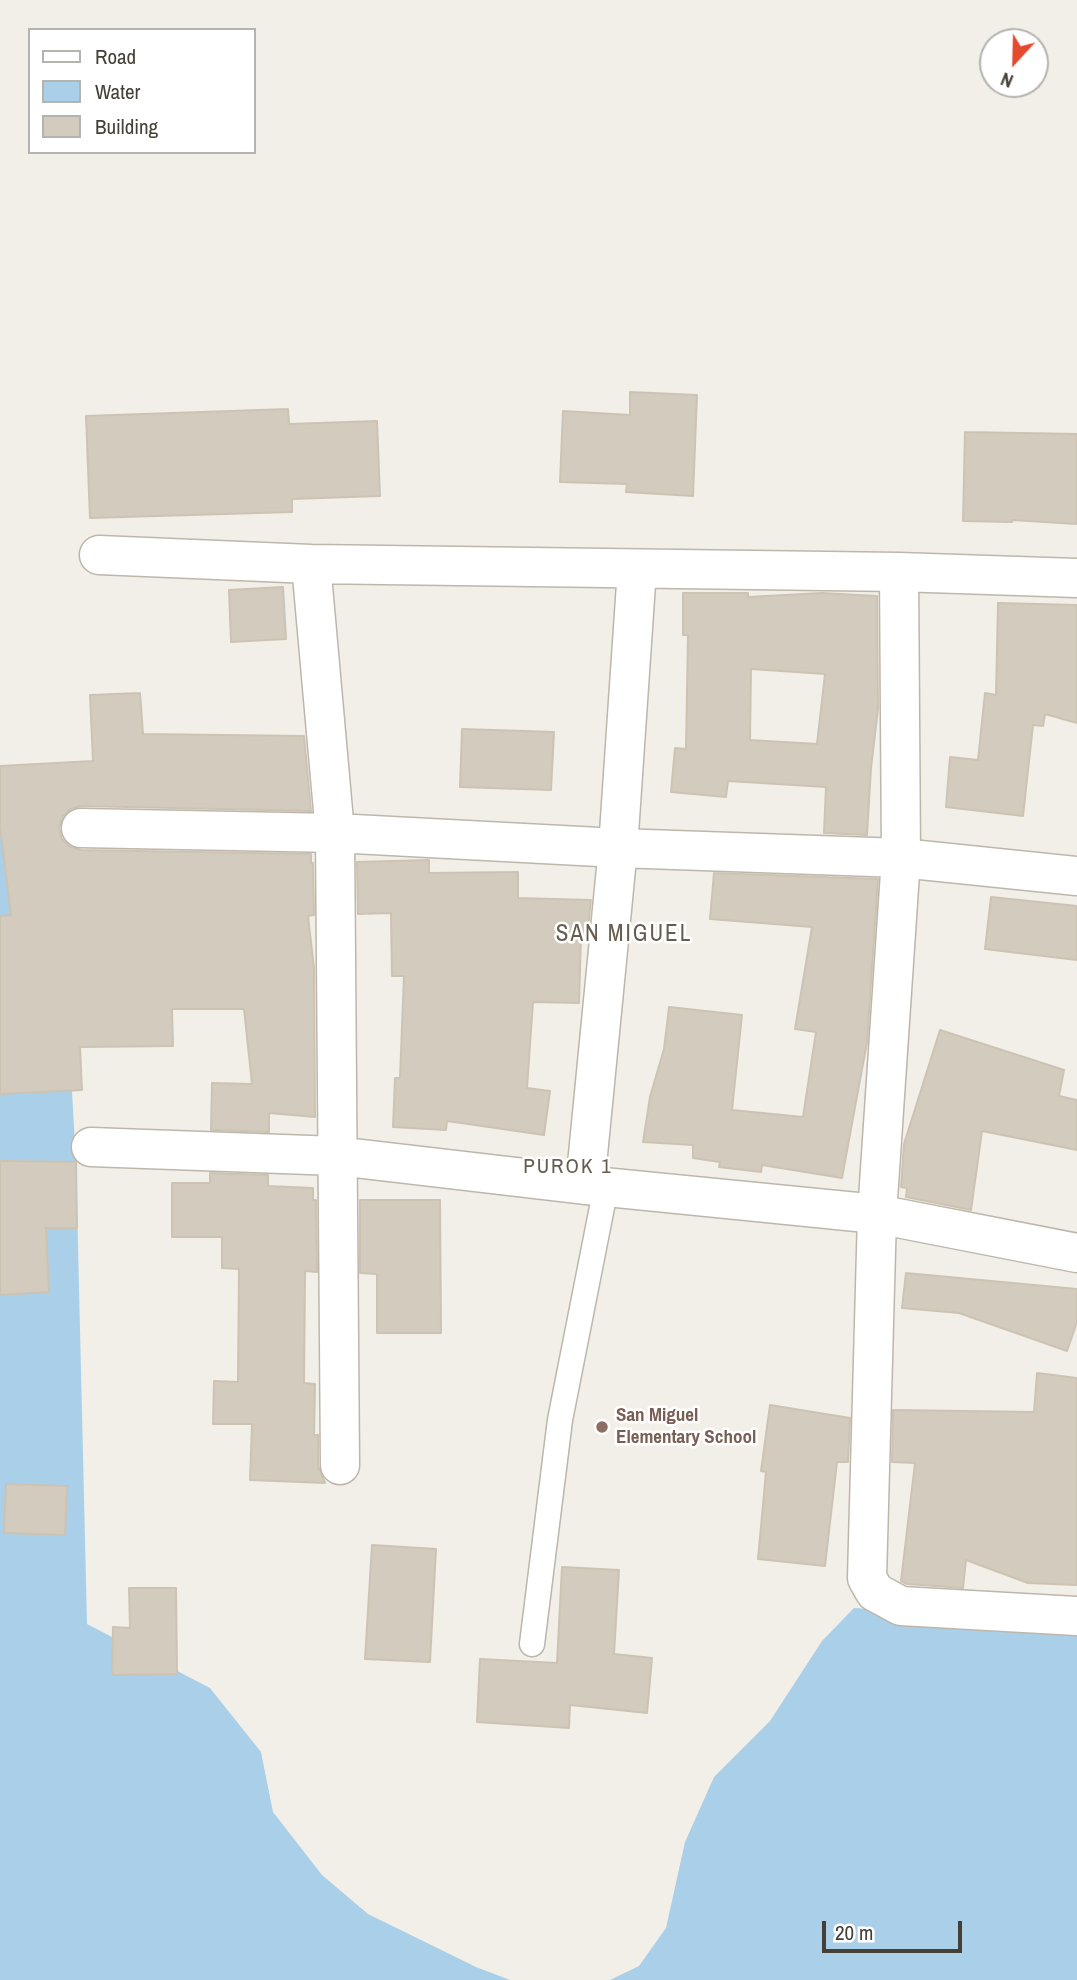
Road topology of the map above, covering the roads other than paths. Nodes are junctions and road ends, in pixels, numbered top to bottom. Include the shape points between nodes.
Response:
1 (99, 555) dead end
2 (312, 564) junction
3 (637, 569) junction
4 (899, 572) junction
5 (1077, 578) edge
6 (81, 828) dead end
7 (335, 833) junction
8 (618, 848) junction
9 (901, 858) junction
10 (1077, 876) edge
11 (91, 1147) dead end
12 (337, 1156) junction
13 (595, 1186) junction
14 (877, 1214) junction
15 (1077, 1253) edge
16 (340, 1465) dead end
17 (1077, 1616) edge
18 (532, 1644) dead end

1 - 2 street
2 - 3 street
2 - 7 street
3 - 4 street
3 - 8 street
4 - 5 street
4 - 9 street
6 - 7 street
7 - 8 street
7 - 12 street
8 - 9 street
8 - 13 street
9 - 10 street
9 - 14 street
11 - 12 street
12 - 13 street
12 - 16 street
13 - 14 street
13 - 18 lane
14 - 15 street
14 - 17 street via 869,1585 901,1606

